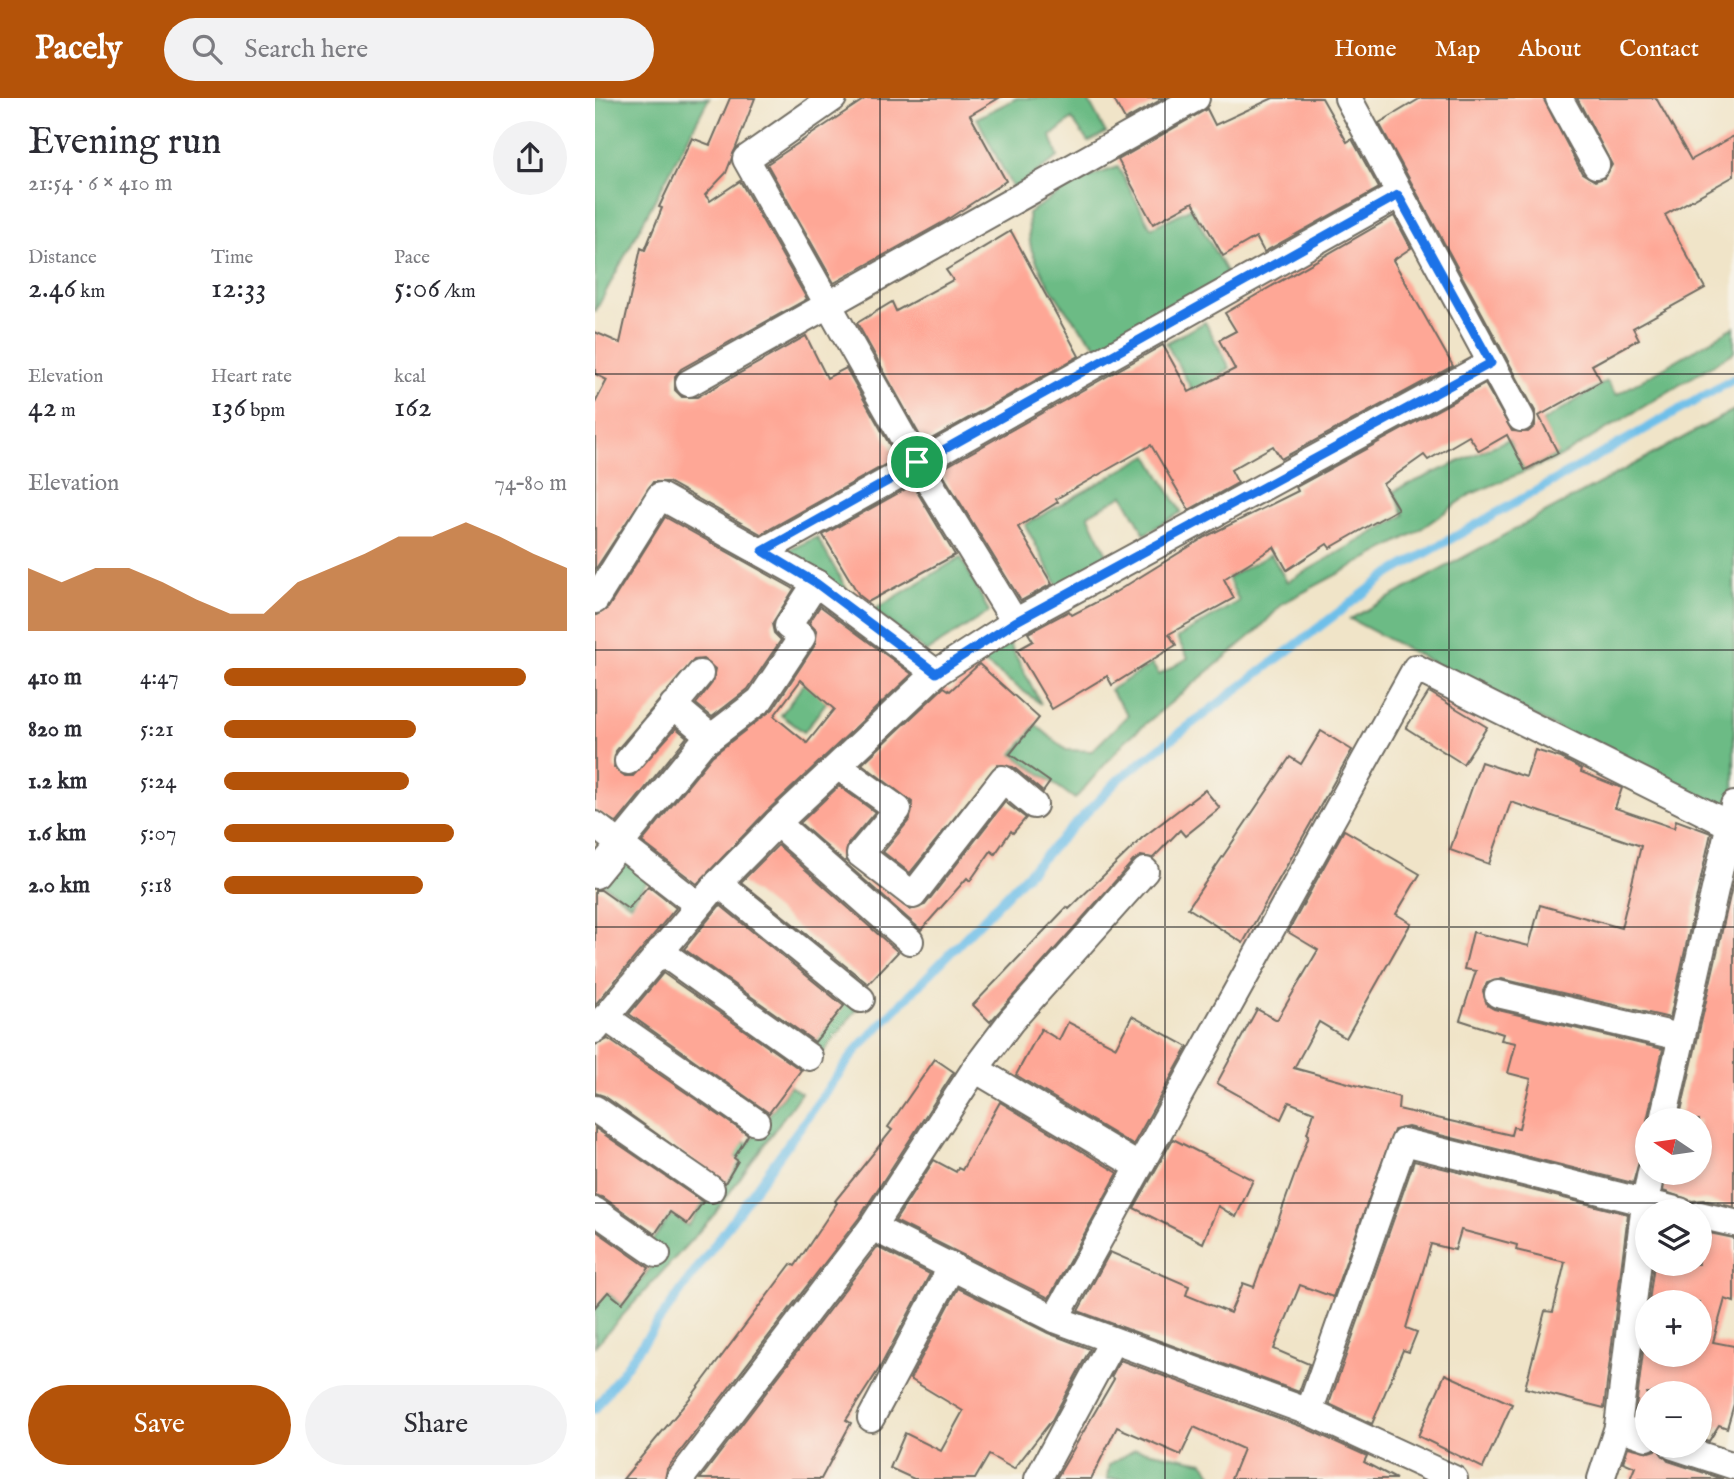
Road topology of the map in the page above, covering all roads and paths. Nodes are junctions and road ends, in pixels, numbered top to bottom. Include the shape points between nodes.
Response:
1 (833, 98) edge
2 (1196, 98) edge
3 (1559, 98) edge
4 (1358, 102) edge
5 (1595, 164) dead end
6 (1398, 195) junction
7 (828, 305) junction
8 (1491, 363) junction
9 (689, 383) dead end
10 (1521, 418) dead end
11 (917, 462) junction
12 (763, 551) junction
13 (816, 583) junction
14 (595, 600) edge
15 (1015, 622) junction
16 (936, 673) junction
17 (701, 674) dead end
18 (673, 705) junction
19 (711, 737) junction
20 (628, 761) dead end
21 (839, 767) junction
22 (1034, 805) dead end
23 (1731, 815) edge
24 (776, 823) junction
25 (595, 825) edge
26 (619, 842) junction
27 (1145, 871) dead end
28 (595, 875) edge
29 (718, 883) junction
30 (698, 905) junction
31 (911, 941) dead end
32 (660, 951) junction
33 (1498, 995) dead end
34 (861, 999) dead end
35 (600, 1023) edge
36 (1680, 1037) junction
37 (809, 1057) dead end
38 (975, 1069) junction
39 (1665, 1108) edge
40 (595, 1109) edge
41 (756, 1122) dead end
42 (1138, 1166) junction
43 (711, 1189) dead end
44 (1635, 1200) edge
45 (595, 1211) edge
46 (1712, 1218) edge
47 (1734, 1223) edge
48 (872, 1227) junction
49 (657, 1254) dead end
50 (952, 1266) junction
51 (1636, 1276) edge
52 (1055, 1319) junction
53 (1112, 1342) junction
54 (1309, 1412) junction
55 (871, 1418) dead end
56 (1618, 1427) junction
57 (1635, 1433) edge
58 (1710, 1458) edge
59 (1734, 1466) edge
60 (680, 1479) edge
61 (1038, 1479) edge
62 (1454, 1479) edge
63 (1601, 1479) edge

1 - 7 street via 746,159
2 - 7 street
3 - 5 street
4 - 6 street
6 - 8 street
6 - 11 street
7 - 9 street
7 - 11 street
8 - 10 street
8 - 15 street
11 - 12 street
11 - 15 street
12 - 13 street
12 - 14 street via 660,496
13 - 16 street
13 - 19 street via 788,626 802,637 760,700
15 - 16 street
16 - 21 street
17 - 18 street
18 - 19 street
18 - 20 street
19 - 26 street
21 - 22 street via 898,809 860,854 913,895 1003,779
21 - 24 street
23 - 36 street
23 - 42 street via 1416,668
24 - 29 street
24 - 31 street
25 - 26 street
26 - 28 street
26 - 30 street
27 - 38 street via 1010,1021
29 - 30 street
29 - 34 street
30 - 32 street
32 - 35 street
32 - 37 street
33 - 36 street
35 - 41 street
36 - 39 street
38 - 42 street
38 - 48 street
40 - 43 street
42 - 52 street
44 - 54 street via 1404,1142
45 - 49 street
46 - 47 street
48 - 50 street
48 - 60 street
50 - 52 street
50 - 55 street
51 - 56 street
52 - 53 street
53 - 54 street
53 - 61 street
54 - 62 street
56 - 57 street
56 - 63 street
58 - 59 street

